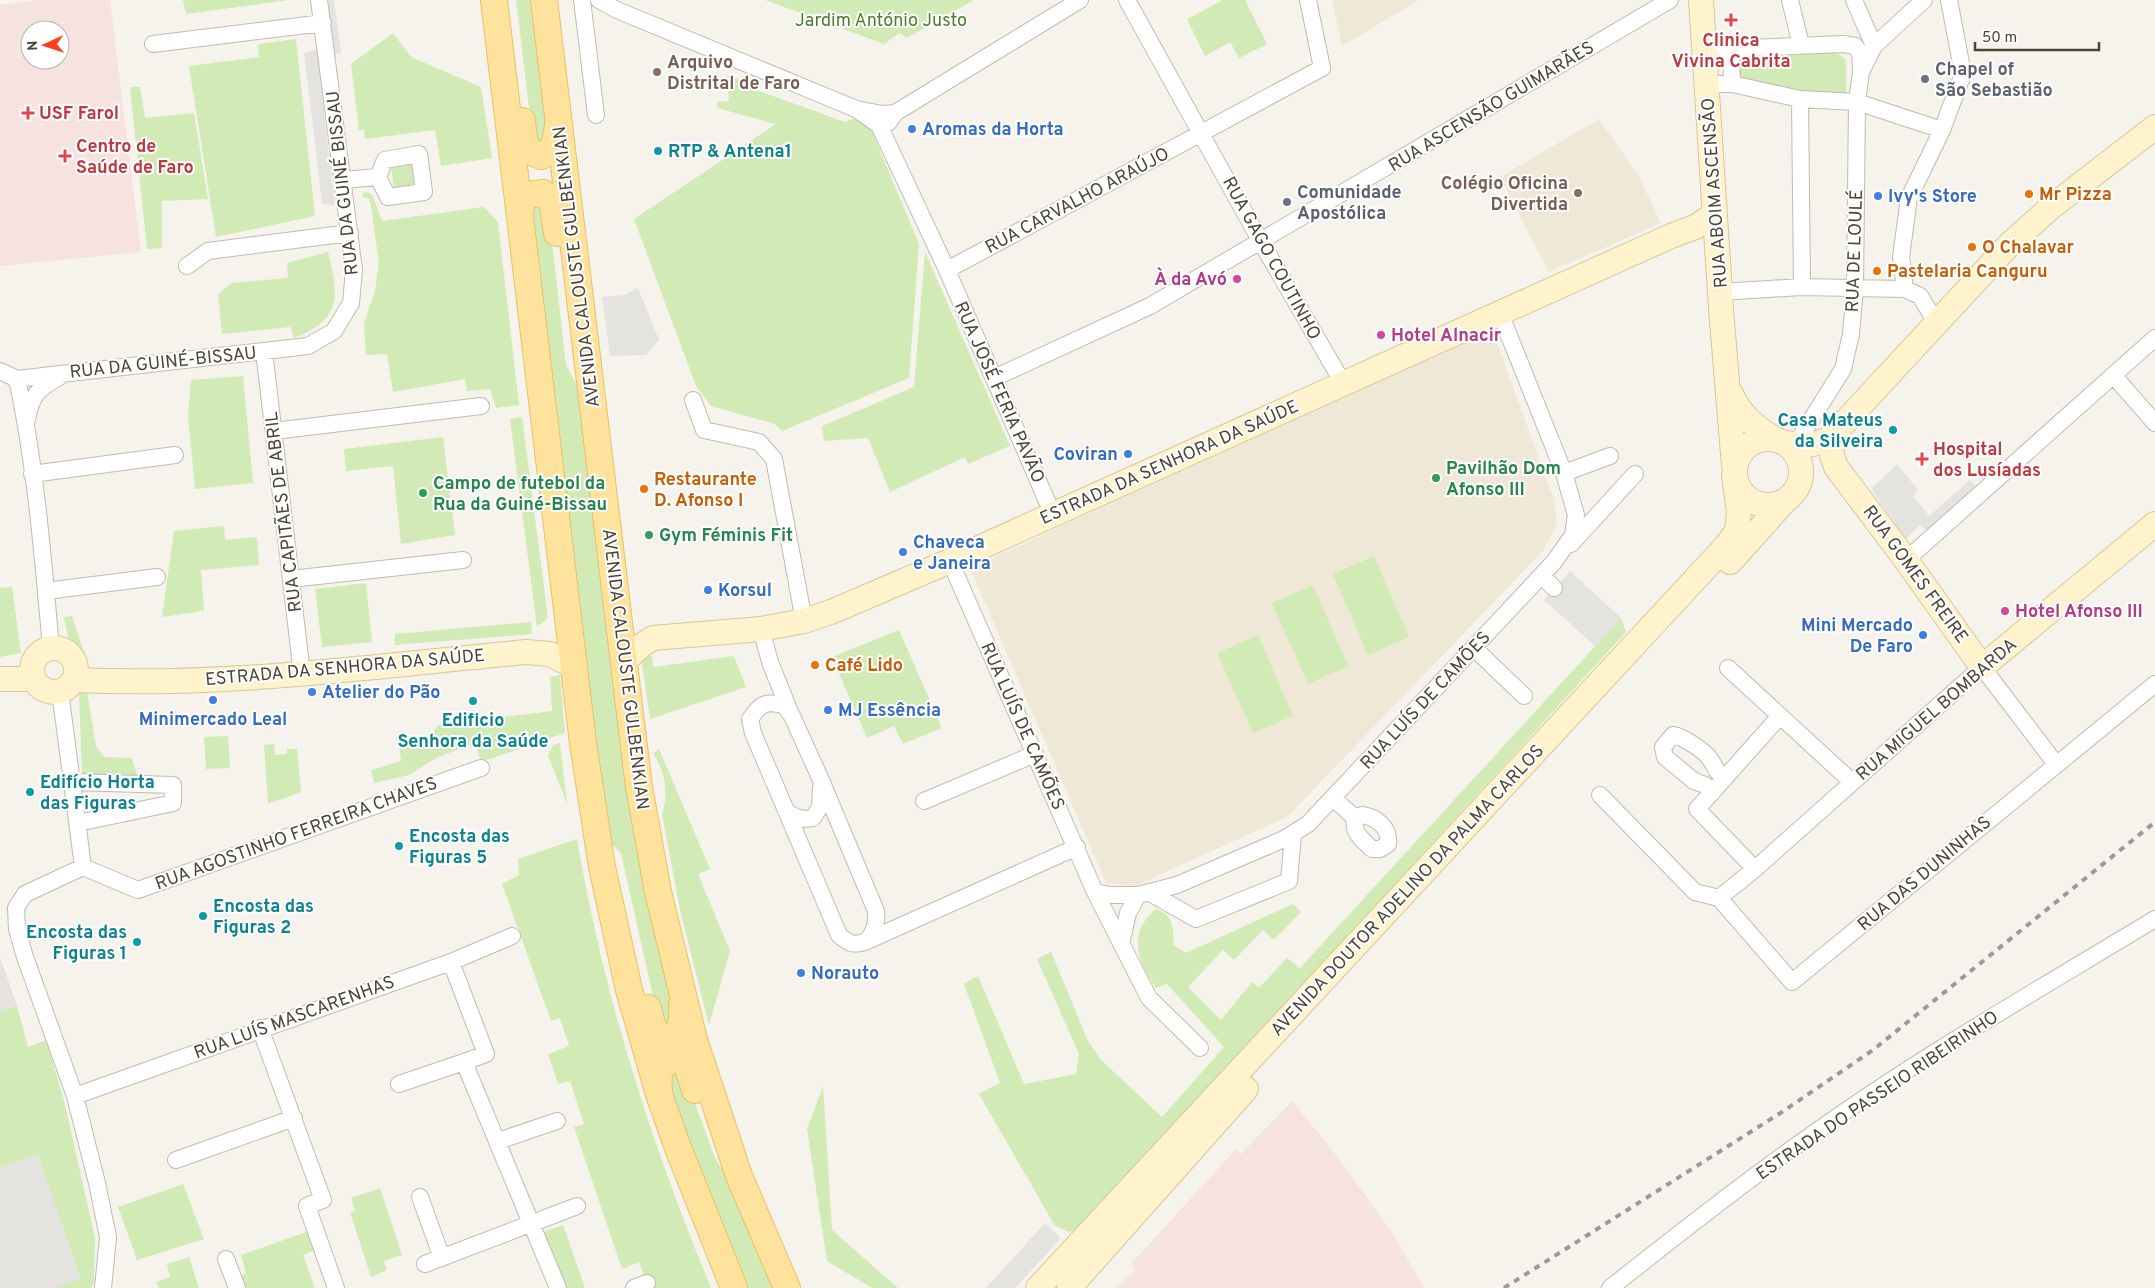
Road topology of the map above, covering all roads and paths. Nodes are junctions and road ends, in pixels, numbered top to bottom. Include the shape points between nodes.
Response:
1 (320, 0) edge
2 (494, 0) edge
3 (503, 0) edge
4 (544, 0) edge
5 (582, 0) edge
6 (599, 0) edge
7 (1080, 0) edge
8 (1127, 0) edge
9 (1308, 0) edge
10 (1670, 0) edge
11 (1700, 0) edge
12 (1790, 0) edge
13 (1854, 0) edge
14 (1924, 0) edge
15 (1949, 0) edge
16 (617, 10) junction
17 (323, 23) junction
18 (1865, 28) junction
19 (586, 30) junction
20 (1704, 36) junction
21 (153, 44) dead end
22 (1843, 44) junction
23 (1800, 45) junction
24 (1874, 46) junction
25 (1731, 49) junction
26 (1861, 72) junction
27 (1707, 84) junction
28 (1732, 84) junction
29 (1800, 99) junction
30 (1857, 102) junction
31 (856, 109) junction
32 (895, 113) junction
33 (596, 115) dead end
34 (559, 122) junction
35 (2155, 127) edge
36 (1942, 130) junction
37 (1202, 132) junction
38 (889, 147) junction
39 (378, 177) dead end
40 (343, 180) junction
41 (520, 211) junction
42 (1715, 214) junction
43 (350, 233) junction
44 (1671, 236) junction
45 (1261, 242) junction
46 (1718, 257) junction
47 (187, 266) dead end
48 (947, 270) junction
49 (1802, 287) junction
50 (1855, 288) junction
51 (1906, 289) junction
52 (1720, 292) junction
53 (1500, 313) junction
54 (1937, 324) junction
55 (2155, 338) edge
56 (308, 346) joint
57 (264, 351) junction
58 (0, 371) edge
59 (65, 373) junction
60 (2113, 375) junction
61 (994, 378) junction
62 (17, 379) junction
63 (1343, 383) junction
64 (1727, 387) junction
65 (693, 400) dead end
66 (593, 402) junction
67 (481, 406) dead end
68 (26, 422) junction
69 (2155, 423) edge
70 (274, 431) junction
71 (1831, 437) junction
72 (1785, 442) junction
73 (175, 455) dead end
74 (1610, 456) dead end
75 (1734, 471) junction
76 (1564, 473) junction
77 (32, 474) junction
78 (1635, 474) dead end
79 (1847, 480) junction
80 (1573, 499) junction
81 (1788, 499) junction
82 (1600, 512) junction
83 (1053, 515) junction
84 (2155, 524) edge
85 (463, 560) dead end
86 (1906, 560) junction
87 (950, 561) junction
88 (1554, 562) junction
89 (1542, 576) junction
90 (157, 577) dead end
91 (291, 579) junction
92 (1554, 588) dead end
93 (46, 591) junction
94 (804, 621) junction
95 (619, 622) junction
96 (570, 627) junction
97 (761, 629) junction
98 (653, 638) junction
99 (51, 648) junction
100 (1474, 648) junction
101 (526, 652) junction
102 (623, 662) junction
103 (575, 667) junction
104 (1982, 667) junction
105 (1728, 668) dead end
106 (302, 674) junction
107 (0, 679) edge
108 (33, 679) junction
109 (2155, 684) edge
110 (67, 685) junction
111 (1524, 696) dead end
112 (792, 716) junction
113 (1780, 716) junction
114 (1036, 754) junction
115 (2056, 764) junction
116 (481, 768) dead end
117 (1725, 778) junction
118 (821, 780) junction
119 (73, 782) junction
120 (1852, 782) junction
121 (1712, 793) junction
122 (1600, 795) dead end
123 (1333, 798) junction
124 (924, 801) dead end
125 (786, 811) junction
126 (1356, 818) dead end
127 (78, 823) junction
128 (844, 833) junction
129 (1293, 834) junction
130 (801, 846) junction
131 (1077, 847) junction
132 (84, 867) junction
133 (602, 867) junction
134 (1755, 869) junction
135 (1095, 892) junction
136 (1144, 894) junction
137 (1719, 898) junction
138 (876, 911) junction
139 (2155, 919) edge
140 (899, 925) junction
141 (512, 936) dead end
142 (867, 941) junction
143 (1121, 944) junction
144 (451, 962) junction
145 (680, 990) junction
146 (260, 1028) junction
147 (1200, 1048) dead end
148 (464, 1062) junction
149 (399, 1084) dead end
150 (659, 1094) junction
151 (75, 1096) junction
152 (294, 1118) junction
153 (556, 1121) dead end
154 (498, 1141) junction
155 (176, 1160) dead end
156 (739, 1176) junction
157 (420, 1197) dead end
158 (577, 1206) dead end
159 (532, 1223) junction
160 (442, 1258) junction
161 (226, 1259) dead end
162 (425, 1264) dead end
163 (111, 1287) edge
164 (237, 1288) edge
165 (336, 1288) edge
166 (558, 1288) edge
167 (734, 1288) edge
168 (787, 1288) edge
169 (1038, 1288) edge
170 (1069, 1288) edge
171 (1610, 1288) edge

1 - 17 street, RUA DA GUINÉ BISSAU
2 - 41 main road
3 - 34 main road via 508,7 524,144 540,156 549,152 555,144
4 - 34 main road, AVENIDA CALOUSTE GULBENKIAN
5 - 19 street
6 - 16 street
7 - 32 street
8 - 37 street, RUA GAGO COUTINHO
9 - 37 street, RUA CARVALHO ARAÚJO via 1322,68
10 - 45 street, RUA ASCENSÃO GUIMARÃES
11 - 20 street, RUA ABOIM ASCENSÃO
12 - 23 street
13 - 18 street
14 - 24 street
15 - 36 street via 1963,74
16 - 19 street via 602,7 592,14
16 - 31 street
17 - 21 street
17 - 40 street, RUA DA GUINÉ BISSAU
18 - 22 street via 1859,38
18 - 24 street
19 - 33 street
20 - 25 street via 1714,45
20 - 27 street, RUA ABOIM ASCENSÃO
22 - 23 street
22 - 26 street via 1855,46 1860,53
23 - 25 street
24 - 26 street, RUA DE LOULÉ
25 - 28 street
26 - 30 street, RUA DE LOULÉ
27 - 28 street
27 - 42 street, RUA ABOIM ASCENSÃO
28 - 29 street
29 - 30 street
29 - 49 street
30 - 36 street
30 - 50 street, RUA DE LOULÉ
31 - 32 street
31 - 38 street via 878,125
32 - 38 street via 886,127
34 - 66 main road, AVENIDA CALOUSTE GULBENKIAN
35 - 54 street via 2050,208 2008,245
36 - 51 street via 1910,198 1900,257
37 - 45 street, RUA GAGO COUTINHO
37 - 48 street, RUA CARVALHO ARAÚJO
38 - 48 street
39 - 40 street
40 - 43 street, RUA DA GUINÉ BISSAU
41 - 66 main road via 522,199 528,194 543,194 552,201 572,352
41 - 96 main road
42 - 44 street via 1695,227
42 - 46 street, RUA ABOIM ASCENSÃO
43 - 47 street via 208,251
43 - 56 street, RUA DA GUINÉ BISSAU via 354,270 351,303 334,331
44 - 46 street via 1699,232 1709,237
44 - 53 street, ESTRADA DA SENHORA DA SAÚDE
45 - 61 street, RUA ASCENSÃO GUIMARÃES via 1150,306
45 - 63 street, RUA GAGO COUTINHO
46 - 52 street, RUA ABOIM ASCENSÃO
48 - 61 street, RUA JOSÉ FERIA PAVÃO
49 - 50 street
49 - 52 street
50 - 51 street
50 - 72 street, RUA DE LOULÉ via 1851,334 1843,369
51 - 54 street via 1920,296
52 - 64 street, RUA ABOIM ASCENSÃO
53 - 63 street, ESTRADA DA SENHORA DA SAÚDE
53 - 76 street, RUA LUÍS DE CAMÕES
54 - 71 street
55 - 60 street
56 - 57 street, RUA DA GUINÉ-BISSAU
57 - 59 street, RUA DA GUINÉ-BISSAU
57 - 70 street, RUA CAPITÃES DE ABRIL
58 - 62 street
59 - 62 street, RUA DA GUINÉ-BISSAU
59 - 68 street via 40,388 29,406
60 - 69 street
60 - 86 street
61 - 83 street, RUA JOSÉ FERIA PAVÃO
62 - 68 street
63 - 83 street, ESTRADA DA SENHORA DA SAÚDE
64 - 72 street, RUA ABOIM ASCENSÃO via 1746,419
64 - 75 street, RUA ABOIM ASCENSÃO
65 - 94 street via 704,430 759,442 774,459
66 - 95 main road, AVENIDA CALOUSTE GULBENKIAN
67 - 70 street
68 - 77 street
70 - 91 street, RUA CAPITÃES DE ABRIL
71 - 72 street via 1821,444
71 - 79 street, RUA GOMES FREIRE via 1836,467
72 - 75 street via 1762,439 1749,444 1740,453
72 - 81 street via 1796,454 1801,468 1801,479
73 - 77 street
74 - 76 street
75 - 81 street via 1737,487 1752,503 1774,506
75 - 169 street, AVENIDA DOUTOR ADELINO DA PALMA CARLOS via 1739,512 1737,531 1726,546
76 - 80 street, RUA LUÍS DE CAMÕES
77 - 93 street
78 - 82 street, RUA LUÍS DE CAMÕES
79 - 81 street via 1816,474
79 - 86 street, RUA GOMES FREIRE
80 - 82 street via 1585,510
80 - 88 street, RUA LUÍS DE CAMÕES via 1576,515 1573,535
81 - 170 street, AVENIDA DOUTOR ADELINO DA PALMA CARLOS via 1232,1105
82 - 88 street, RUA LUÍS DE CAMÕES
83 - 87 street, ESTRADA DA SENHORA DA SAÚDE
84 - 104 street, RUA MIGUEL BOMBARDA
85 - 91 street
86 - 104 street, RUA GOMES FREIRE
87 - 94 street, ESTRADA DA SENHORA DA SAÚDE
87 - 114 street, RUA LUÍS DE CAMÕES
88 - 89 street, RUA LUÍS DE CAMÕES
89 - 92 street
89 - 100 street, RUA LUÍS DE CAMÕES
90 - 93 street
91 - 106 street, RUA CAPITÃES DE ABRIL
93 - 99 street
94 - 97 street, ESTRADA DA SENHORA DA SAÚDE
95 - 98 street
95 - 102 main road, AVENIDA CALOUSTE GULBENKIAN
96 - 101 street via 556,641
96 - 103 main road
97 - 98 street, ESTRADA DA SENHORA DA SAÚDE
97 - 112 street via 770,662
98 - 102 street
99 - 108 street via 37,657 32,666
99 - 110 street via 69,653 75,669
100 - 111 street
100 - 123 street, RUA LUÍS DE CAMÕES
101 - 103 street via 550,654
101 - 106 street, ESTRADA DA SENHORA DA SAÚDE
102 - 145 main road, AVENIDA CALOUSTE GULBENKIAN via 639,787
103 - 133 main road
104 - 115 street, RUA GOMES FREIRE
104 - 120 street, RUA MIGUEL BOMBARDA
105 - 113 street
106 - 110 street, ESTRADA DA SENHORA DA SAÚDE
107 - 108 street
108 - 110 street via 49,691
109 - 115 street, RUA DAS DUNINHAS
110 - 119 street
112 - 118 street
112 - 125 street via 784,705 770,702 758,706 750,719
113 - 117 street
113 - 120 street
114 - 124 street
114 - 131 street, RUA LUÍS DE CAMÕES
115 - 137 street, RUA DAS DUNINHAS via 1792,982
116 - 132 street, RUA AGOSTINHO FERREIRA CHAVES via 138,890
117 - 121 street
117 - 121 street via 1715,771 1710,758 1680,736 1673,735 1663,747 1665,757
118 - 125 street via 820,807 813,818 796,818
118 - 128 street
119 - 127 street
119 - 127 street via 173,785 173,803
120 - 134 street, RUA MIGUEL BOMBARDA
121 - 134 street via 1696,809
122 - 137 street via 1694,892
123 - 126 street
123 - 129 street, RUA LUÍS DE CAMÕES via 1308,824
125 - 130 street
127 - 132 street
128 - 130 street via 828,822 817,821 808,826
128 - 138 street
129 - 136 street, RUA LUÍS DE CAMÕES via 1177,886
129 - 136 street, RUA LUÍS DE CAMÕES via 1289,881 1196,919
130 - 142 street via 839,935 848,943
131 - 135 street, RUA LUÍS DE CAMÕES
131 - 140 street
132 - 151 street via 25,894 16,908 17,929 25,957
133 - 145 main road via 618,884 653,1031 659,1038 669,1040 677,1035 682,1015
133 - 150 main road via 629,990
134 - 137 street, RUA MIGUEL BOMBARDA
135 - 136 street, RUA LUÍS DE CAMÕES
135 - 143 street, RUA LUÍS DE CAMÕES
136 - 143 street via 1128,913
138 - 140 street via 889,925
138 - 142 street via 877,922
139 - 171 street, ESTRADA DO PASSEIO RIBEIRINHO via 1914,1066 1803,1140
140 - 142 street
141 - 144 street, RUA LUÍS MASCARENHAS
143 - 147 street, RUA LUÍS DE CAMÕES via 1149,998
144 - 146 street, RUA LUÍS MASCARENHAS
144 - 148 street via 486,1054
145 - 156 main road, AVENIDA CALOUSTE GULBENKIAN
146 - 151 street, RUA LUÍS MASCARENHAS
146 - 152 street
148 - 149 street
148 - 154 street
150 - 156 main road via 660,1070 664,1062 676,1058 686,1063 716,1151
150 - 167 main road
151 - 163 street via 108,1237
152 - 155 street
152 - 165 street via 323,1200 307,1206
153 - 154 street
154 - 159 street
156 - 168 main road, AVENIDA CALOUSTE GULBENKIAN
157 - 160 street
158 - 159 street
159 - 160 street
159 - 166 street
160 - 162 street
161 - 164 street

